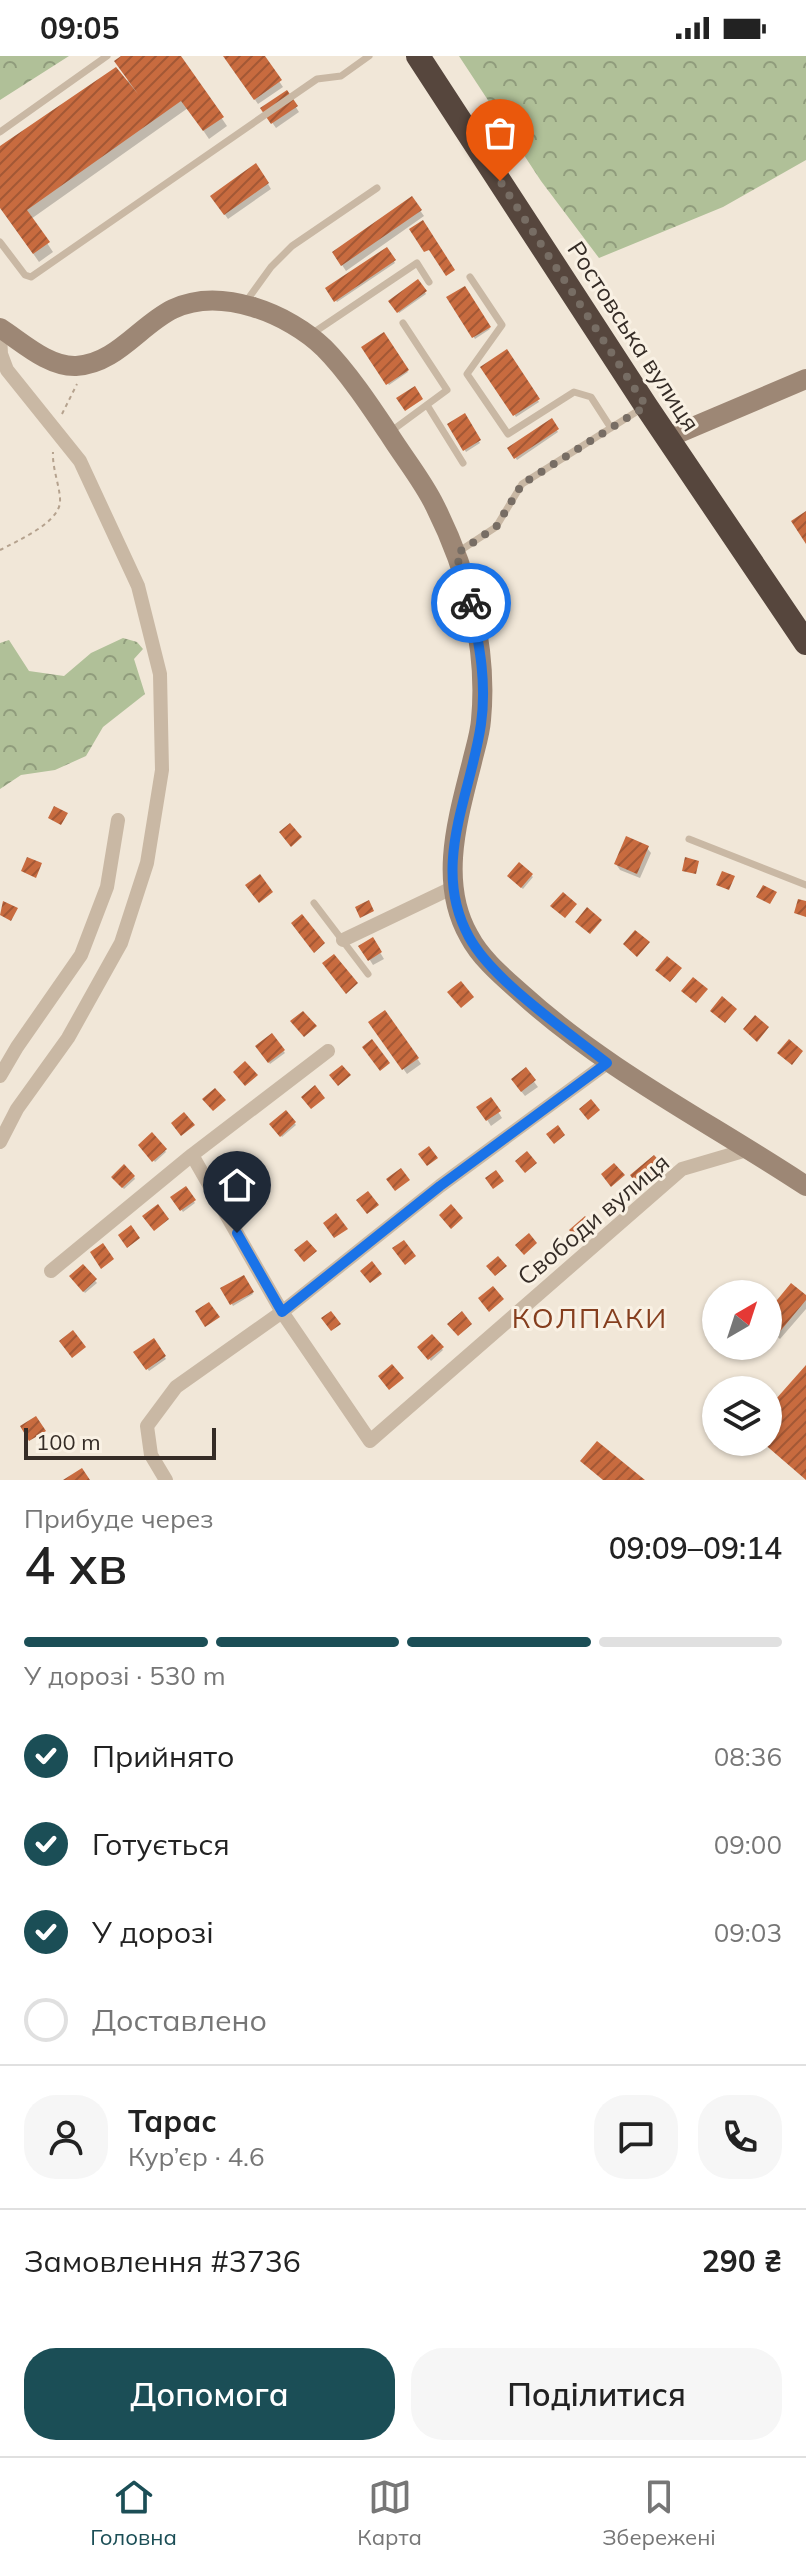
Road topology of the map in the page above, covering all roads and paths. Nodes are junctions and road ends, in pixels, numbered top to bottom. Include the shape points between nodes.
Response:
1 (107, 56) edge
2 (369, 56) edge
3 (418, 56) edge
4 (0, 132) edge
5 (377, 188) dead end
6 (0, 242) edge
7 (470, 277) dead end
8 (429, 282) dead end
9 (244, 305) junction
10 (403, 323) dead end
11 (0, 328) edge
12 (0, 336) edge
13 (308, 337) junction
14 (1, 354) edge
15 (95, 361) junction
16 (806, 379) edge
17 (427, 405) junction
18 (646, 406) junction
19 (611, 428) junction
20 (57, 429) junction
21 (388, 433) junction
22 (667, 438) junction
23 (463, 463) dead end
24 (0, 550) edge
25 (456, 554) junction
26 (806, 643) edge
27 (118, 820) dead end
28 (689, 839) dead end
29 (453, 882) junction
30 (806, 885) edge
31 (314, 903) dead end
32 (343, 940) junction
33 (368, 974) dead end
34 (328, 1051) dead end
35 (607, 1063) junction
36 (0, 1076) edge
37 (0, 1142) edge
38 (750, 1149) junction
39 (192, 1155) junction
40 (806, 1186) edge
41 (51, 1271) dead end
42 (282, 1312) junction
43 (166, 1480) edge

1 - 4 lane
2 - 6 lane via 341,76 317,79 31,277
3 - 18 highway, Ростовська вулиця
5 - 9 lane via 292,246
7 - 19 lane via 502,325 467,374 508,434 574,392 591,397
8 - 13 lane via 417,263
9 - 13 main road via 278,315
9 - 15 main road via 204,300 173,309
10 - 17 lane via 447,390
11 - 15 main road via 57,363
12 - 14 street
13 - 21 main road via 324,348
14 - 20 street via 7,370
15 - 20 path via 68,399
16 - 22 main road
17 - 21 lane
17 - 23 lane
18 - 19 lane
18 - 22 highway, Ростовська вулиця
19 - 25 lane via 522,484 496,527
20 - 24 path via 57,512
20 - 37 street via 80,461 138,586 160,674 162,770 147,863 121,943 68,1038
21 - 25 main road via 434,503
22 - 26 highway, Ростовська вулиця
25 - 29 main road via 471,599 484,670 481,724 454,832
27 - 36 street via 107,887 81,955
28 - 30 lane
29 - 32 street
29 - 35 main road via 456,908 469,938 491,966
31 - 32 lane
32 - 33 lane
34 - 39 street
35 - 38 main road
35 - 42 street
38 - 40 main road
38 - 42 street, Свободи вулиця via 682,1169 370,1441
39 - 41 street
39 - 42 street
42 - 43 street via 176,1387 147,1426 151,1455

